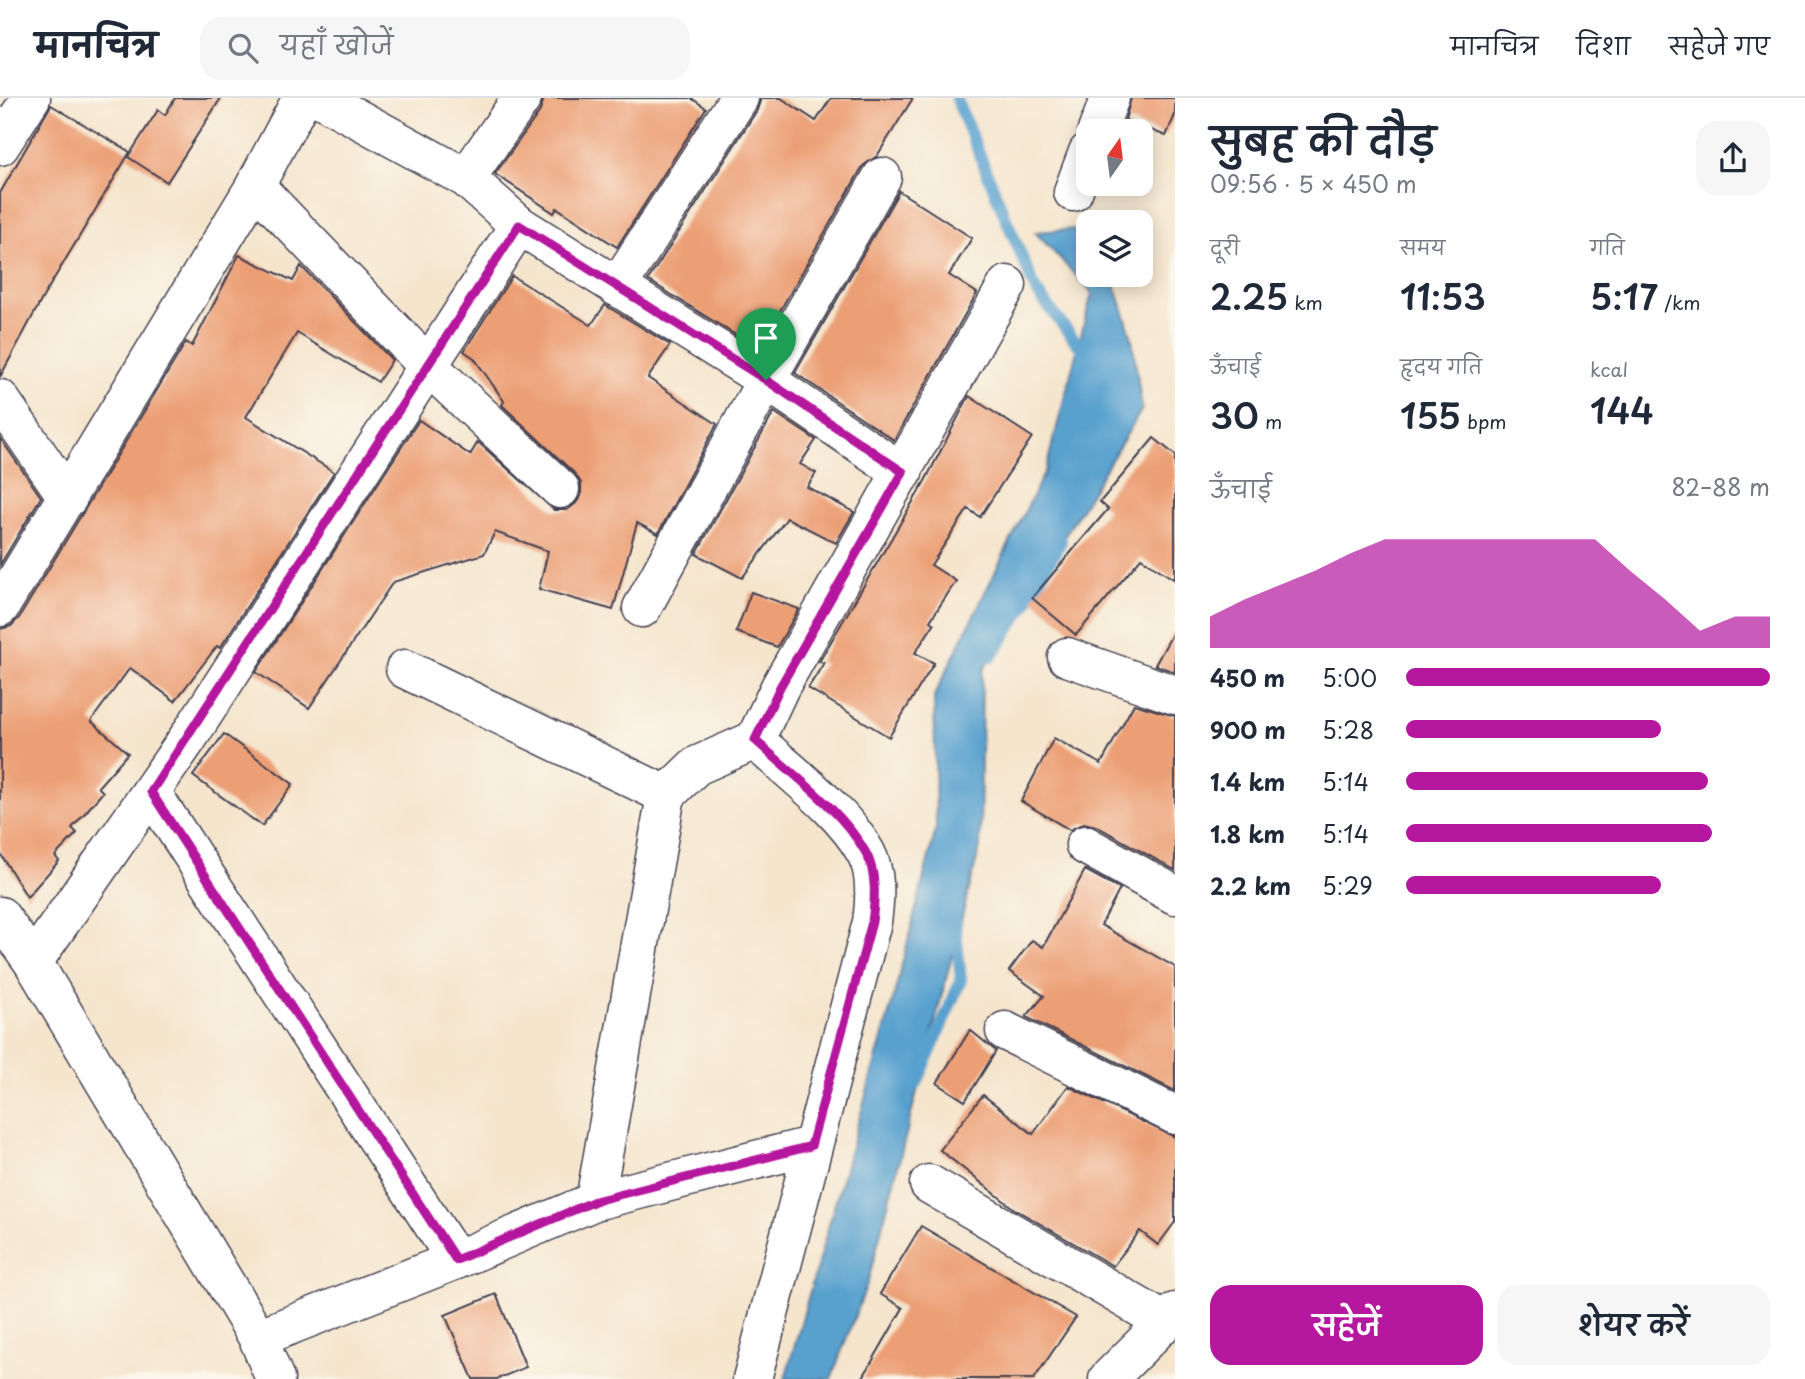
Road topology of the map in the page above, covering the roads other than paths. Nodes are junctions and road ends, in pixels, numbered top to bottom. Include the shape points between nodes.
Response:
1 (31, 98) edge
2 (302, 98) edge
3 (320, 98) edge
4 (522, 98) edge
5 (738, 98) edge
6 (1110, 98) edge
7 (1102, 119) edge
8 (0, 146) edge
9 (882, 177) dead end
10 (467, 178) junction
11 (1076, 184) edge
12 (255, 186) junction
13 (1073, 192) dead end
14 (519, 225) junction
15 (1007, 285) dead end
16 (617, 286) junction
17 (426, 364) junction
18 (766, 380) junction
19 (0, 399) edge
20 (903, 472) junction
21 (560, 489) dead end
22 (68, 498) junction
23 (0, 607) edge
24 (642, 608) dead end
25 (1067, 657) dead end
26 (405, 669) dead end
27 (1175, 695) edge
28 (755, 740) junction
29 (151, 792) junction
30 (666, 794) junction
31 (1085, 845) dead end
32 (1175, 895) edge
33 (0, 916) edge
34 (33, 962) junction
35 (1004, 1031) dead end
36 (1175, 1115) edge
37 (811, 1146) junction
38 (929, 1184) dead end
39 (595, 1201) junction
40 (456, 1260) junction
41 (1170, 1317) edge
42 (258, 1338) junction
43 (275, 1379) edge
44 (752, 1379) edge
45 (1108, 1379) edge

1 - 8 street
2 - 12 street
3 - 10 street
4 - 10 street
5 - 16 street
6 - 7 street
9 - 18 street
10 - 14 street
11 - 13 street
12 - 17 street
12 - 22 street
14 - 16 street
14 - 17 street
15 - 20 street
16 - 18 street
17 - 21 street
17 - 29 street
18 - 20 street
18 - 24 street
19 - 22 street
20 - 28 street via 780,687
22 - 23 street
25 - 27 street
26 - 30 street
28 - 30 street via 696,766
28 - 37 street via 848,826 867,855 875,893 872,922
29 - 34 street
29 - 40 street
30 - 39 street
31 - 32 street
33 - 34 street
34 - 42 street
35 - 36 street
37 - 39 street
37 - 44 street
38 - 41 street
39 - 40 street
40 - 42 street
41 - 45 street
42 - 43 street

